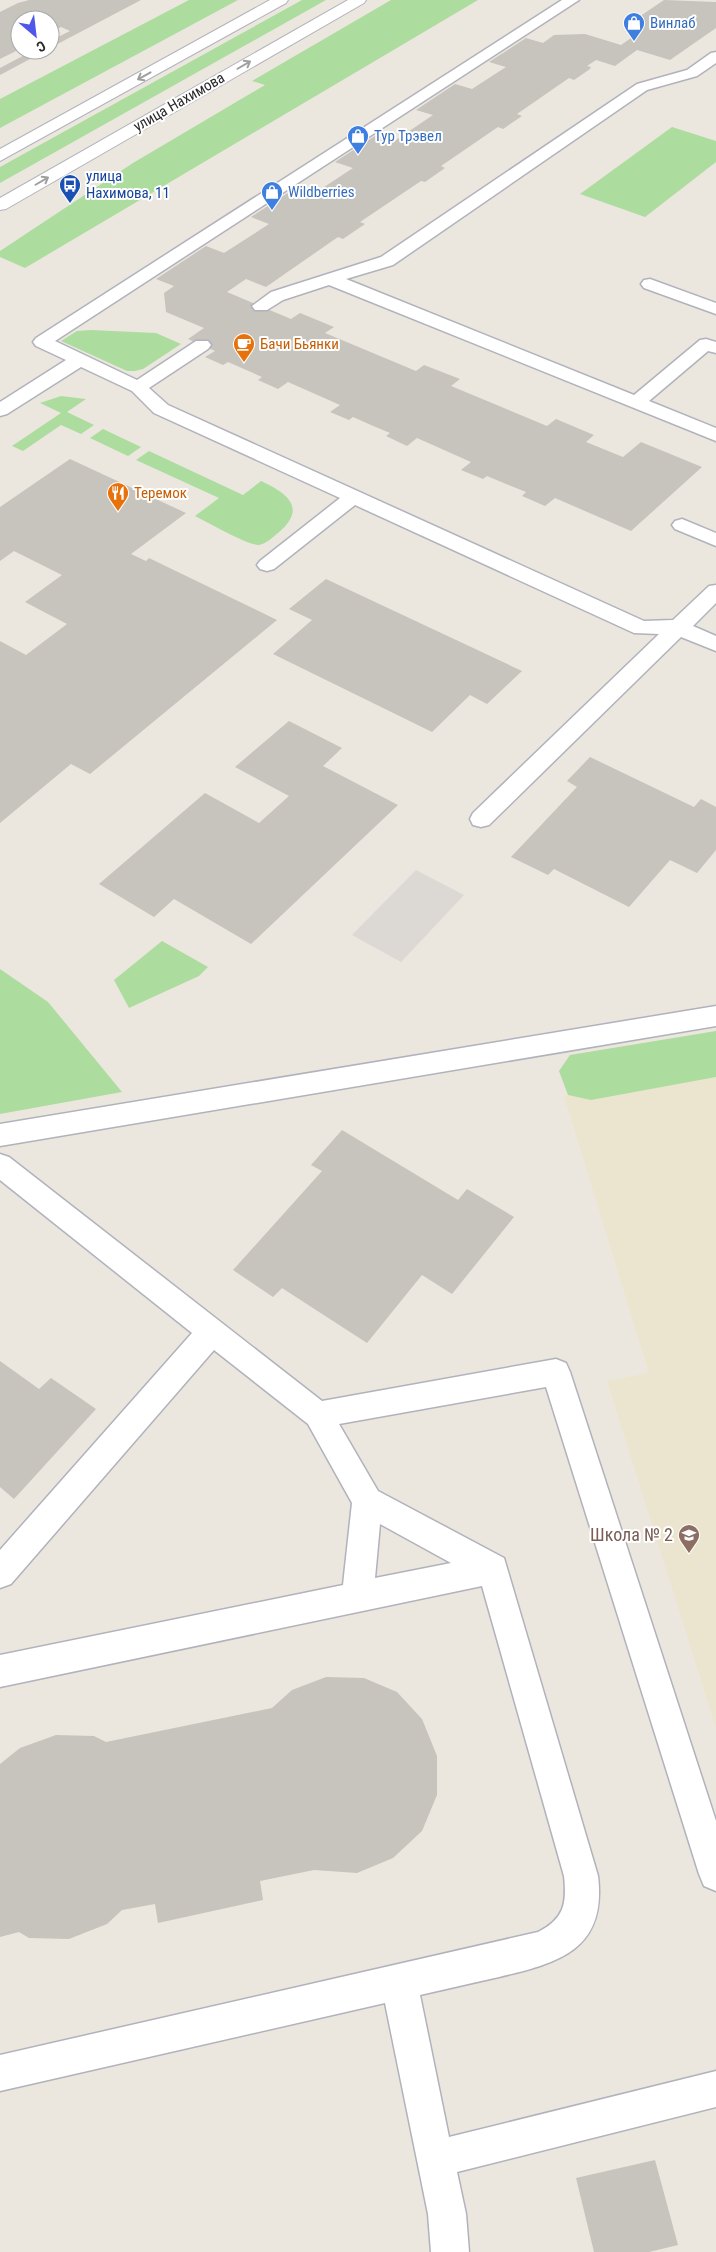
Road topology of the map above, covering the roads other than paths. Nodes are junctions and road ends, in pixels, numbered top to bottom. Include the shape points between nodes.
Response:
1 (282, 0) edge
2 (359, 0) edge
3 (572, 0) edge
4 (716, 57) edge
5 (0, 156) edge
6 (0, 205) edge
7 (330, 279) junction
8 (650, 284) dead end
9 (261, 306) dead end
10 (716, 310) edge
11 (202, 345) dead end
12 (716, 348) edge
13 (79, 360) junction
14 (138, 388) junction
15 (0, 410) edge
16 (353, 497) junction
17 (682, 525) dead end
18 (716, 540) edge
19 (267, 565) dead end
20 (716, 590) edge
21 (678, 627) junction
22 (716, 644) edge
23 (481, 819) dead end
24 (716, 1016) edge
25 (0, 1135) edge
26 (0, 1165) edge
27 (212, 1332) junction
28 (318, 1415) junction
29 (367, 1502) junction
30 (493, 1569) junction
31 (0, 1573) edge
32 (357, 1597) junction
33 (0, 1671) edge
34 (716, 1874) edge
35 (399, 1981) junction
36 (0, 2073) edge
37 (716, 2089) edge
38 (435, 2159) junction
39 (450, 2252) edge

1 -> 5 main road
6 -> 2 main road, улица Нахимова
3 - 13 lane via 42,342
4 - 7 lane via 692,73 642,87 387,261
7 - 9 lane via 277,296
7 - 12 lane via 636,403 706,344
8 - 10 lane
11 - 14 lane
13 - 14 lane
13 - 15 lane
14 - 16 lane via 161,409
16 - 19 lane
16 - 21 lane via 641,628
17 - 18 lane
20 - 21 lane
21 - 22 lane
21 - 23 lane
24 - 25 lane
26 - 27 lane
27 - 28 lane
27 - 31 lane
28 - 29 lane
28 - 34 lane via 556,1372
29 - 30 lane
29 - 32 lane
30 - 32 lane
30 - 35 lane via 581,1876 584,1894 581,1912 572,1929 559,1942
32 - 33 lane
35 - 36 lane
35 - 38 lane
37 - 38 lane
38 - 39 lane via 447,2214

